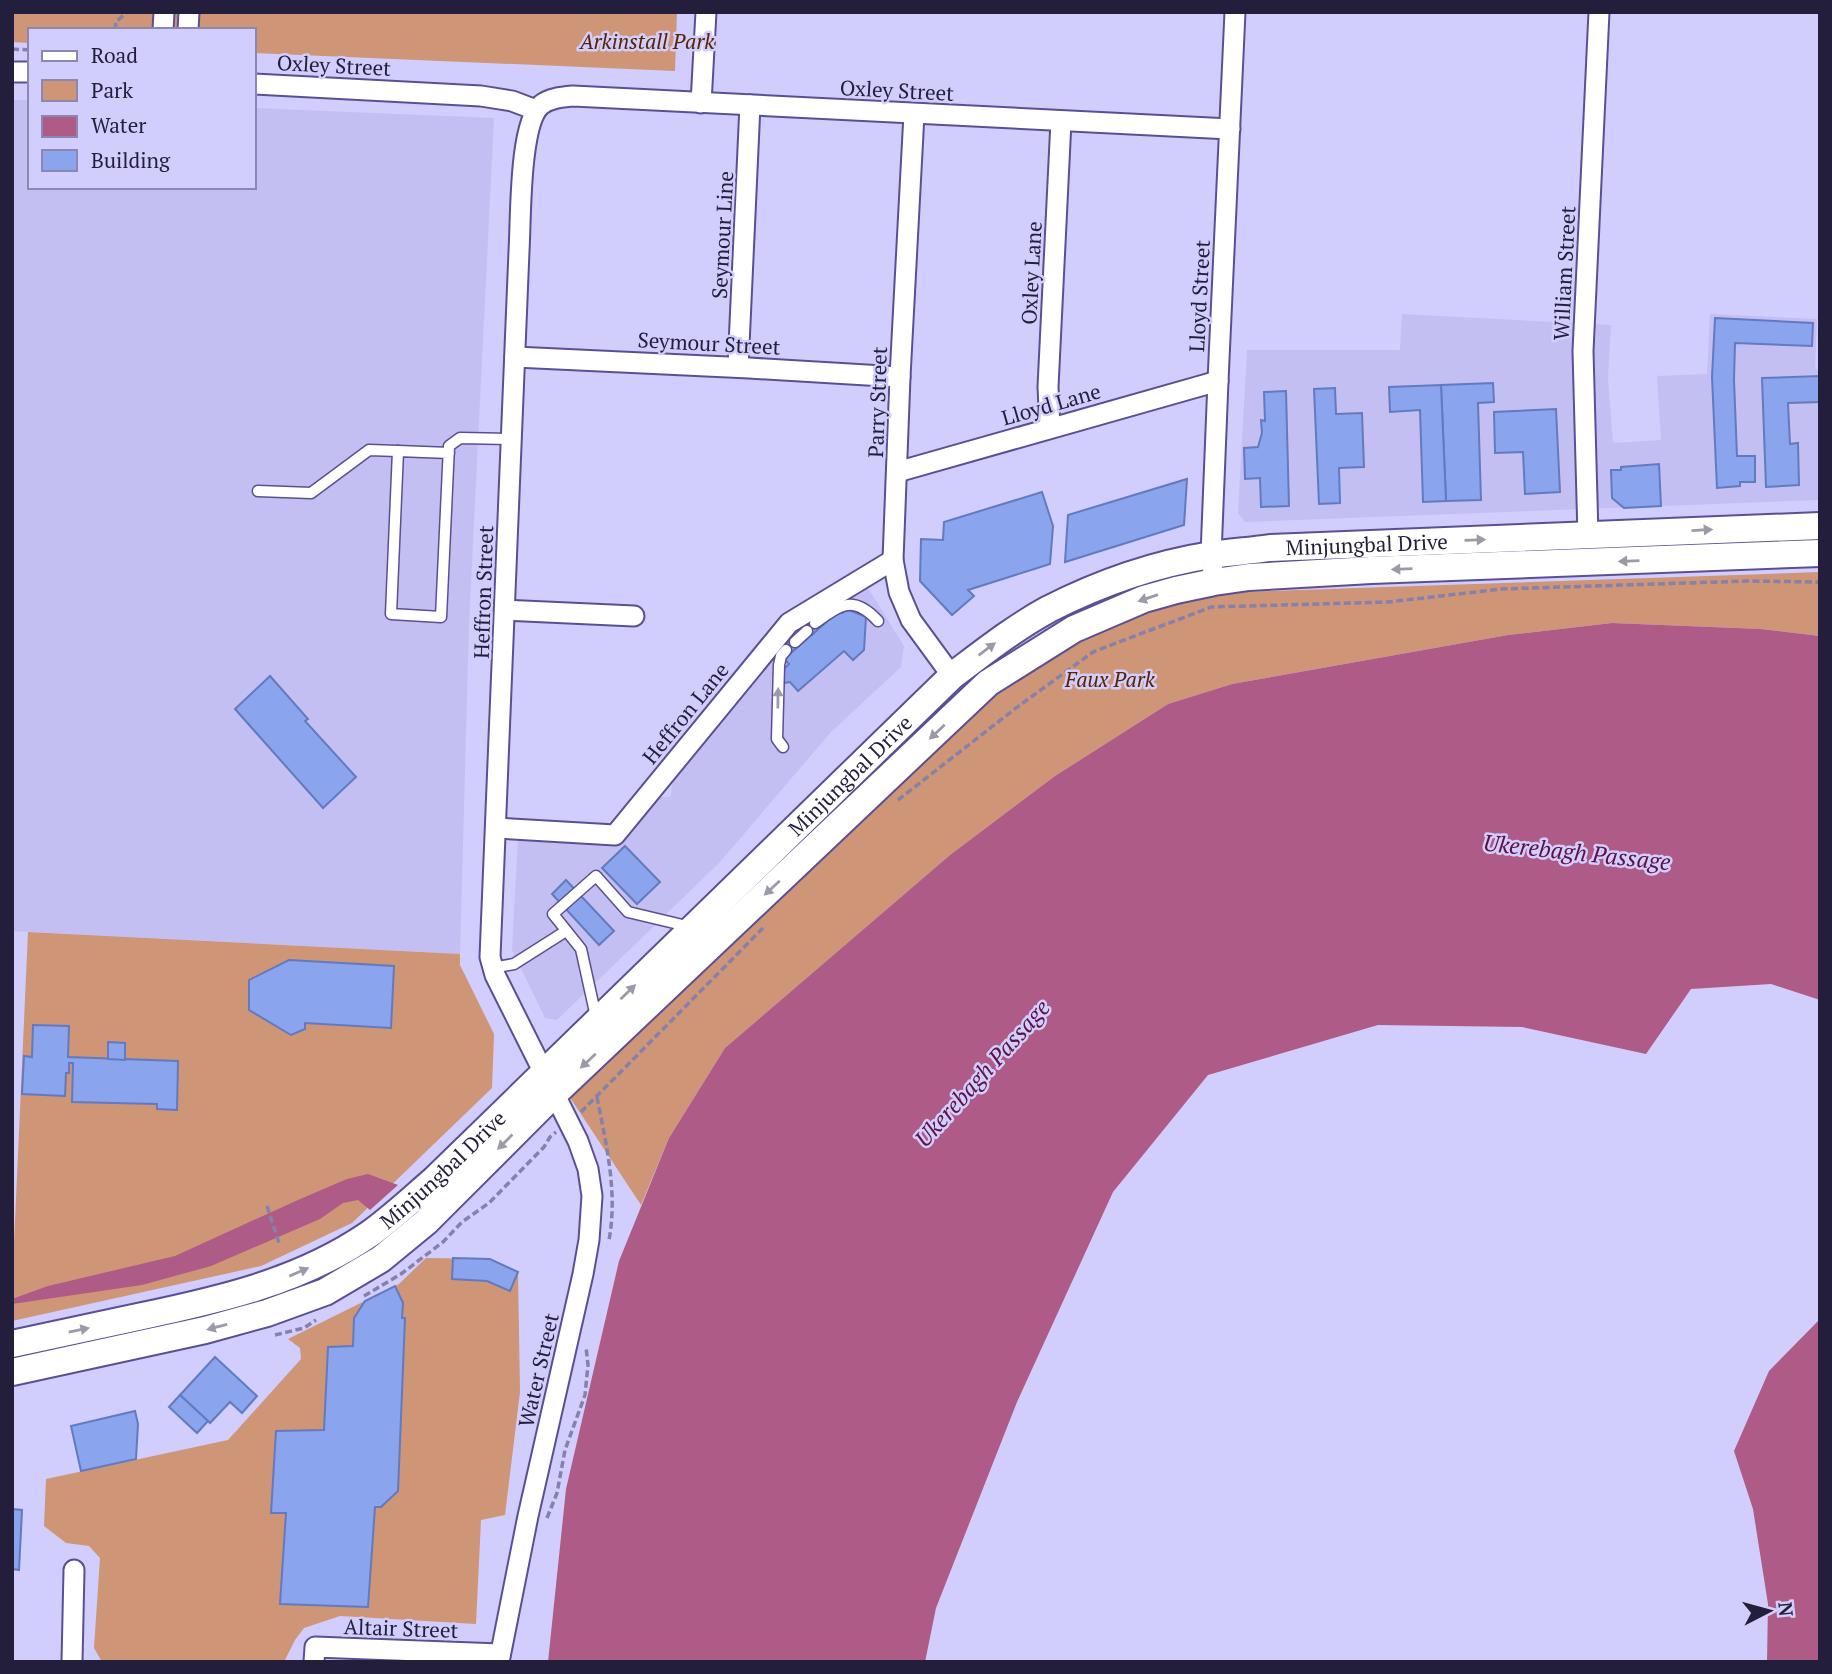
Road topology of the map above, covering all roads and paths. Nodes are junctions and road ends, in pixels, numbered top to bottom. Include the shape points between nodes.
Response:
1 (127, 12) edge
2 (706, 12) edge
3 (1236, 12) edge
4 (1599, 12) edge
5 (116, 28) edge
6 (256, 84) edge
7 (701, 103) junction
8 (750, 106) junction
9 (536, 110) junction
10 (914, 114) junction
11 (1061, 121) junction
12 (1230, 129) junction
13 (515, 357) junction
14 (738, 367) junction
15 (900, 377) junction
16 (1218, 381) junction
17 (1050, 428) junction
18 (512, 439) junction
19 (398, 451) junction
20 (449, 453) junction
21 (897, 472) junction
22 (258, 491) dead end
23 (1820, 526) edge
24 (1588, 536) junction
25 (1820, 553) edge
26 (1211, 555) junction
27 (893, 560) junction
28 (1214, 582) junction
29 (1820, 582) edge
30 (505, 610) junction
31 (634, 616) dead end
32 (878, 621) dead end
33 (795, 642) dead end
34 (786, 650) dead end
35 (952, 676) junction
36 (783, 747) dead end
37 (890, 806) dead end
38 (496, 828) junction
39 (772, 920) dead end
40 (695, 928) junction
41 (566, 931) junction
42 (492, 968) junction
43 (597, 1021) junction
44 (548, 1083) junction
45 (568, 1122) junction
46 (267, 1206) dead end
47 (279, 1243) dead end
48 (355, 1301) dead end
49 (324, 1316) dead end
50 (270, 1336) dead end
51 (12, 1344) edge
52 (12, 1372) edge
53 (74, 1570) dead end
54 (500, 1658) edge
55 (72, 1662) edge
56 (314, 1662) edge

1 - 5 path
2 - 7 street
3 - 12 street, Lloyd Street
4 - 24 street, William Street via 1583,351
6 - 9 street, Oxley Street via 481,96
7 - 8 street, Oxley Street
7 - 9 street, Oxley Street via 562,97
8 - 10 street, Oxley Street
8 - 14 street, Seymour Line
9 - 13 street, Heffron Street via 525,144
10 - 11 street, Oxley Street
10 - 15 street, Parry Street
11 - 12 street, Oxley Street
11 - 17 street, Oxley Lane
12 - 16 street, Lloyd Street
13 - 14 street, Seymour Street
13 - 18 street, Heffron Street
14 - 15 street, Seymour Street
15 - 21 street, Parry Street
16 - 17 street, Lloyd Lane
16 - 26 street, Lloyd Street
17 - 21 street, Lloyd Lane
18 - 20 lane via 460,438 449,446
18 - 30 street, Heffron Street
19 - 20 lane
19 - 20 lane via 391,614 441,617
19 - 22 lane via 369,450 311,493
21 - 27 street, Parry Street
24 -> 23 main road, Minjungbal Drive
26 -> 24 main road, Minjungbal Drive via 1286,547
25 -> 28 main road, Minjungbal Drive via 1293,574
26 - 28 street, Lloyd Street
35 -> 26 main road, Minjungbal Drive via 1002,638 1061,604 1109,582
27 - 35 street, Parry Street via 911,620
27 - 38 street, Heffron Lane via 789,623 615,835
28 -> 44 main road, Minjungbal Drive via 1144,599 1074,629 988,683
29 - 37 path via 1502,589 1388,602 1211,607 1093,652
30 - 31 street
30 - 38 street, Heffron Street
32 - 33 lane via 851,603 840,606
36 -> 34 lane via 777,739 779,665
35 - 40 main road, Minjungbal Drive
38 - 42 street, Heffron Street via 489,943
39 - 45 path
40 - 41 lane via 628,912 596,876 553,914
43 -> 40 main road, Minjungbal Drive
41 - 42 lane via 514,964
41 - 43 lane via 581,949
42 - 44 street, Heffron Street
43 - 44 main road, Minjungbal Drive
44 - 45 street, Water Street
51 -> 44 main road, Minjungbal Drive via 191,1306 302,1271 389,1219
44 -> 52 main road, Minjungbal Drive via 426,1222 381,1259 325,1292 205,1330
45 - 48 path via 489,1203 443,1242
45 - 54 street, Water Street via 588,1169 592,1196 589,1240
46 - 47 path
49 - 50 path via 304,1328
53 - 55 street
54 - 56 street, Altair Street via 315,1647

